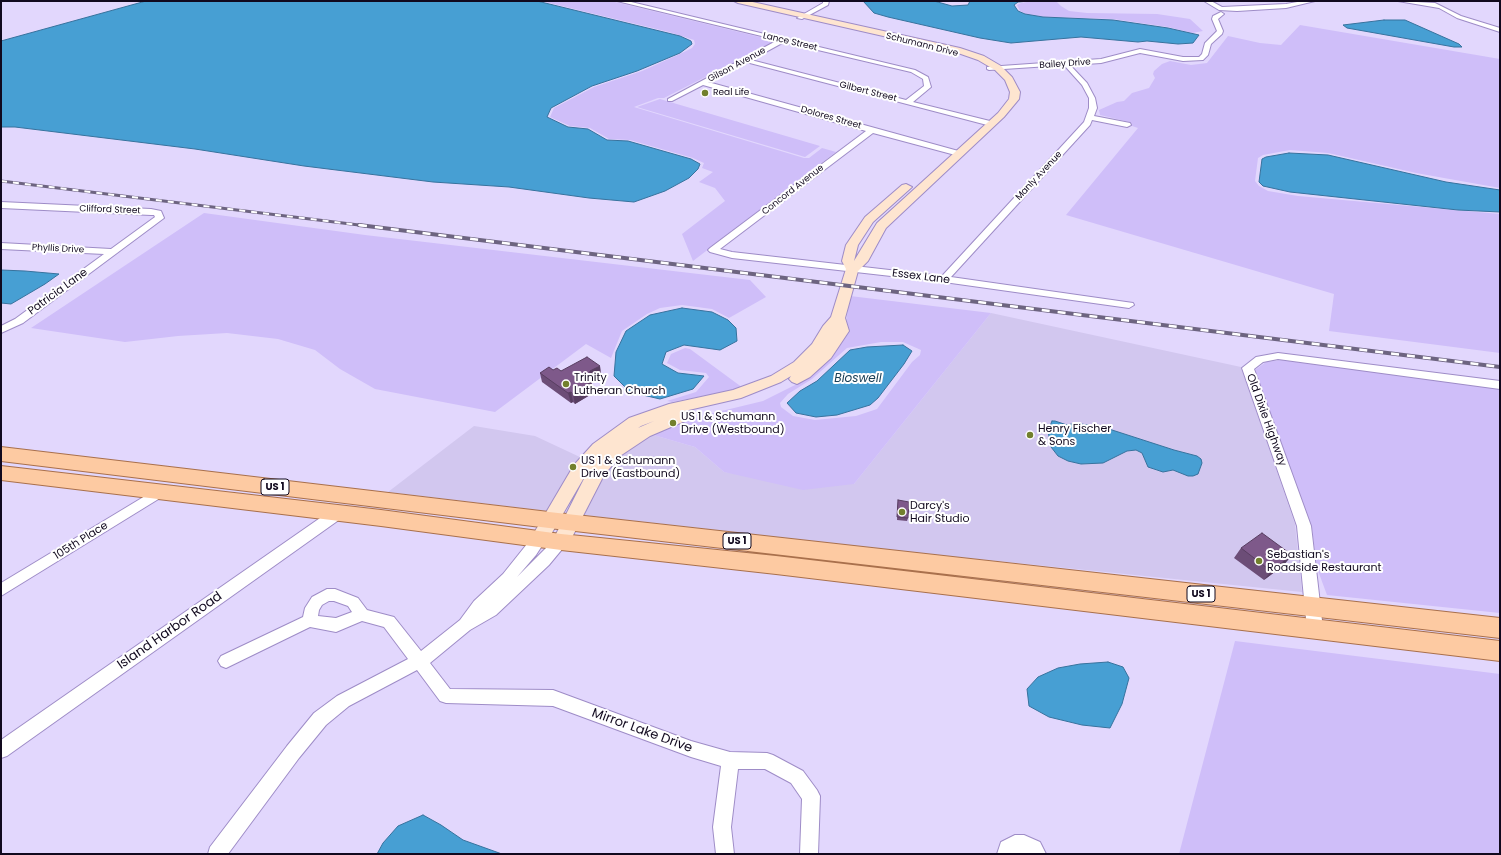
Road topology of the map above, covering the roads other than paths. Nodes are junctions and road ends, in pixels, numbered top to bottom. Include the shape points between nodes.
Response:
1 (620, 1) edge
2 (654, 1) edge
3 (726, 1) edge
4 (738, 1) edge
5 (826, 1) edge
6 (1207, 1) edge
7 (1312, 1) edge
8 (1400, 1) edge
9 (1442, 4) edge
10 (641, 6) junction
11 (1221, 11) junction
12 (802, 16) junction
13 (1500, 30) edge
14 (783, 40) junction
15 (744, 60) junction
16 (1066, 64) junction
17 (994, 68) junction
18 (703, 83) junction
19 (670, 100) dead end
20 (908, 102) junction
21 (1090, 117) junction
22 (980, 121) junction
23 (991, 124) junction
24 (1127, 125) dead end
25 (872, 130) junction
26 (969, 131) dead end
27 (958, 141) dead end
28 (944, 153) junction
29 (958, 154) junction
30 (915, 183) junction
31 (1, 205) edge
32 (869, 220) junction
33 (882, 224) junction
34 (1, 246) edge
35 (714, 250) joint
36 (114, 252) junction
37 (852, 269) junction
38 (944, 279) junction
39 (1129, 305) dead end
40 (838, 318) junction
41 (1, 330) edge
42 (1500, 385) edge
43 (1, 454) edge
44 (1, 473) edge
45 (160, 492) junction
46 (338, 513) junction
47 (549, 520) junction
48 (572, 523) junction
49 (540, 538) junction
50 (561, 542) junction
51 (1, 590) edge
52 (1312, 606) junction
53 (362, 616) junction
54 (310, 621) junction
55 (465, 625) junction
56 (1500, 628) edge
57 (1315, 629) junction
58 (1500, 651) edge
59 (226, 661) dead end
60 (420, 661) junction
61 (1, 750) edge
62 (730, 760) junction
63 (217, 854) edge
64 (725, 854) edge
65 (809, 854) edge
66 (1006, 854) edge
67 (1037, 854) edge

1 - 10 street, Lance Street
2 - 10 street
3 - 12 street, Schumann Drive
4 - 12 street, Schumann Drive
5 - 12 street via 826,4
6 - 11 street
7 - 11 street via 1286,6
8 - 9 street
9 - 13 street via 1459,17
10 - 14 street, Lance Street
11 - 16 street, Bailey Drive via 1222,18 1217,23 1219,34 1208,43 1205,55 1201,58 1184,59 1140,51 1101,61
12 - 17 street, Schumann Drive via 946,46 981,58
14 - 15 street, Gilson Avenue
14 - 20 street, Lance Street via 913,71 926,78 928,87
15 - 18 street, Gilson Avenue
15 - 20 street, Gilbert Street
16 - 17 street, Bailey Drive
16 - 21 street, Manly Avenue via 1084,84 1092,98 1093,108
17 - 22 street, Schumann Drive via 1005,88 1003,100
17 - 23 street, Schumann Drive via 1009,79 1015,92 1010,105
18 - 19 street, Gilson Avenue
18 - 25 street, Dolores Street
20 - 22 street, Gilbert Street
21 - 24 street
21 - 38 street, Manly Avenue via 1088,123
22 - 23 street, Gilbert Street
22 - 26 street, Schumann Drive
23 - 29 street, Schumann Drive
25 - 28 street, Dolores Street
25 - 35 street, Concord Avenue
27 - 28 street
28 - 29 street, Dolores Street
29 - 30 street, Schumann Drive
30 - 32 street, Schumann Drive
30 - 33 street, Schumann Drive
31 - 36 street, Clifford Street via 158,213 160,218
32 - 33 street
32 - 37 street, Schumann Drive via 852,245 848,260
33 - 37 street, Schumann Drive via 862,261
34 - 36 street, Phyllis Drive
35 - 37 street, Essex Lane via 732,255
36 - 41 street, Patricia Lane via 19,321
37 - 38 street, Essex Lane
37 - 40 street, Schumann Drive
38 - 39 street, Essex Lane
40 - 47 street, Schumann Drive via 818,347 799,365 776,380 736,394 670,409 635,422 599,448 580,469
40 - 48 street, Schumann Drive via 842,331 826,355 805,374 784,387 750,401 673,419 644,432 614,452 597,471
42 - 52 street, Old Dixie Highway via 1278,356 1260,359 1248,368 1304,526
43 - 47 main road, US 1
44 - 45 main road, US 1
45 - 46 main road, US 1
45 - 51 street, 105th Place
46 - 49 main road, US 1
46 - 61 street, Island Harbor Road
47 - 48 main road, US 1
47 - 49 street, Schumann Drive
48 - 50 street, Schumann Drive
48 - 52 main road, US 1
49 - 50 main road, US 1
49 - 55 street via 508,578 479,605
50 - 55 street via 491,611
50 - 57 main road, US 1
52 - 56 main road, US 1
52 - 57 street, Old Dixie Highway
53 - 54 street via 336,625
53 - 54 street via 353,602 335,595 327,595 317,601 312,608
53 - 60 street via 389,622
54 - 59 street via 299,624 284,634
55 - 60 street
57 - 58 main road, US 1
60 - 62 street, Mirror Lake Drive via 446,696 553,698 691,749
60 - 63 street via 343,701 320,719
62 - 64 street via 722,827
62 - 65 street, Mirror Lake Drive via 767,761 797,777 810,796
66 - 67 street via 1015,844 1024,844

